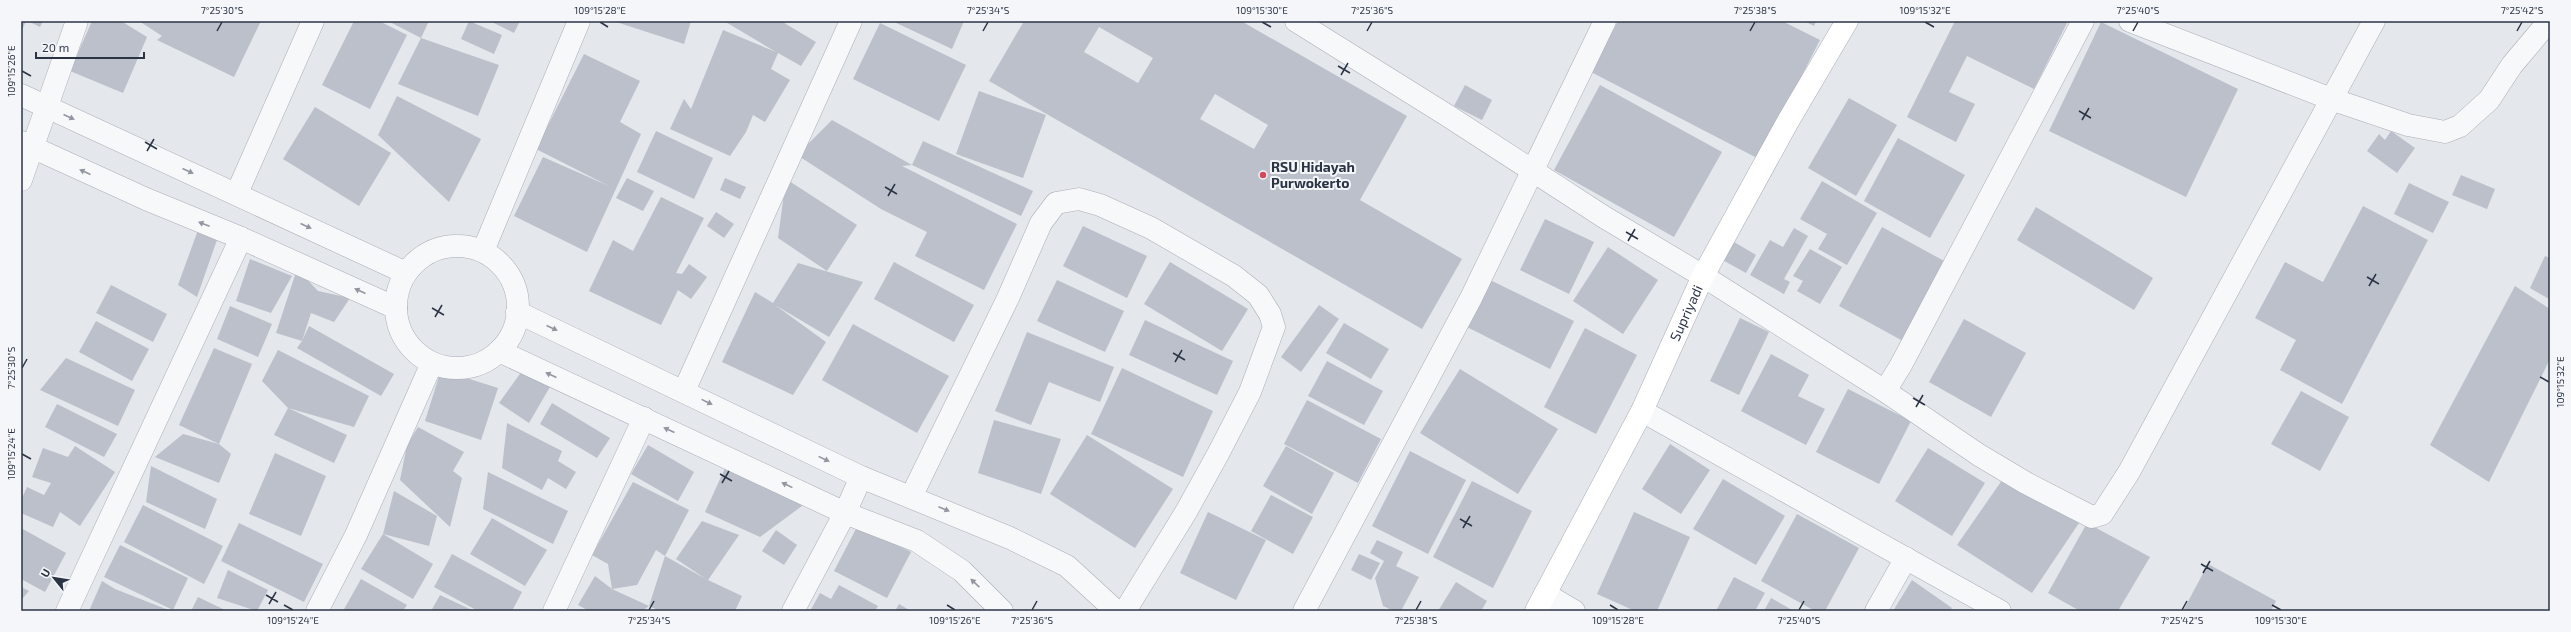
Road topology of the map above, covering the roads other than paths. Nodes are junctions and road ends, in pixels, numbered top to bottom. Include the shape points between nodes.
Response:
1 (77, 21) edge
2 (313, 21) edge
3 (579, 21) edge
4 (851, 21) edge
5 (1296, 21) edge
6 (1605, 21) edge
7 (1847, 21) edge
8 (2083, 21) edge
9 (2130, 21) edge
10 (2374, 21) edge
11 (2549, 21) edge
12 (21, 95) edge
13 (2331, 98) junction
14 (47, 107) junction
15 (27, 145) edge
16 (1534, 172) junction
17 (21, 180) edge
18 (237, 194) junction
19 (241, 238) junction
20 (483, 252) junction
21 (406, 273) junction
22 (1703, 276) junction
23 (396, 308) junction
24 (517, 312) junction
25 (499, 350) junction
26 (432, 362) junction
27 (684, 391) junction
28 (1885, 391) junction
29 (1642, 411) junction
30 (644, 418) junction
31 (861, 476) junction
32 (912, 495) junction
33 (845, 513) junction
34 (1906, 558) junction
35 (1540, 602) edge
36 (67, 611) edge
37 (317, 611) edge
38 (554, 611) edge
39 (793, 611) edge
40 (1002, 611) edge
41 (1116, 611) edge
42 (1125, 611) edge
43 (1304, 611) edge
44 (1574, 611) edge
45 (1876, 611) edge
46 (2000, 611) edge

1 - 14 street
2 - 18 street
3 - 20 street
4 - 27 street
5 - 16 street
6 - 16 street
7 - 22 main road, Supriyadi via 1787,123
8 - 28 street
9 - 13 street
10 - 13 street
11 - 13 street via 2512,65 2489,100 2460,126 2445,132 2408,125
12 - 14 street
13 - 28 street via 2129,472 2102,514 2092,517 2026,483 1979,455
14 - 15 street
14 -> 18 street
15 - 17 street
19 -> 15 street via 166,208
16 - 22 street
16 - 43 street via 1472,298
18 -> 21 street
23 -> 19 street
19 - 36 street
20 - 21 street via 455,246 436,249 419,258
20 - 24 street via 498,262 510,276 516,293
21 - 23 street via 400,284
22 - 28 street
22 - 29 main road, Supriyadi
23 - 26 street via 397,320 406,340 422,357
24 - 25 street via 512,333
24 -> 27 street
25 - 26 street via 484,361 467,367 443,366
30 -> 25 street
26 - 37 street via 356,535
27 -> 31 street
29 - 34 street
29 - 35 main road, Supriyadi
33 -> 30 street
30 - 38 street
31 - 32 street
31 - 33 street
32 -> 41 street via 1067,566
32 - 42 street via 1008,298 1041,223 1056,203 1079,199 1100,205 1151,228 1240,281 1258,295 1270,314 1274,327 1250,392 1218,454 1186,512
33 - 39 street
40 -> 33 street via 962,571 917,541
34 - 45 street
34 - 46 street
35 - 44 street

